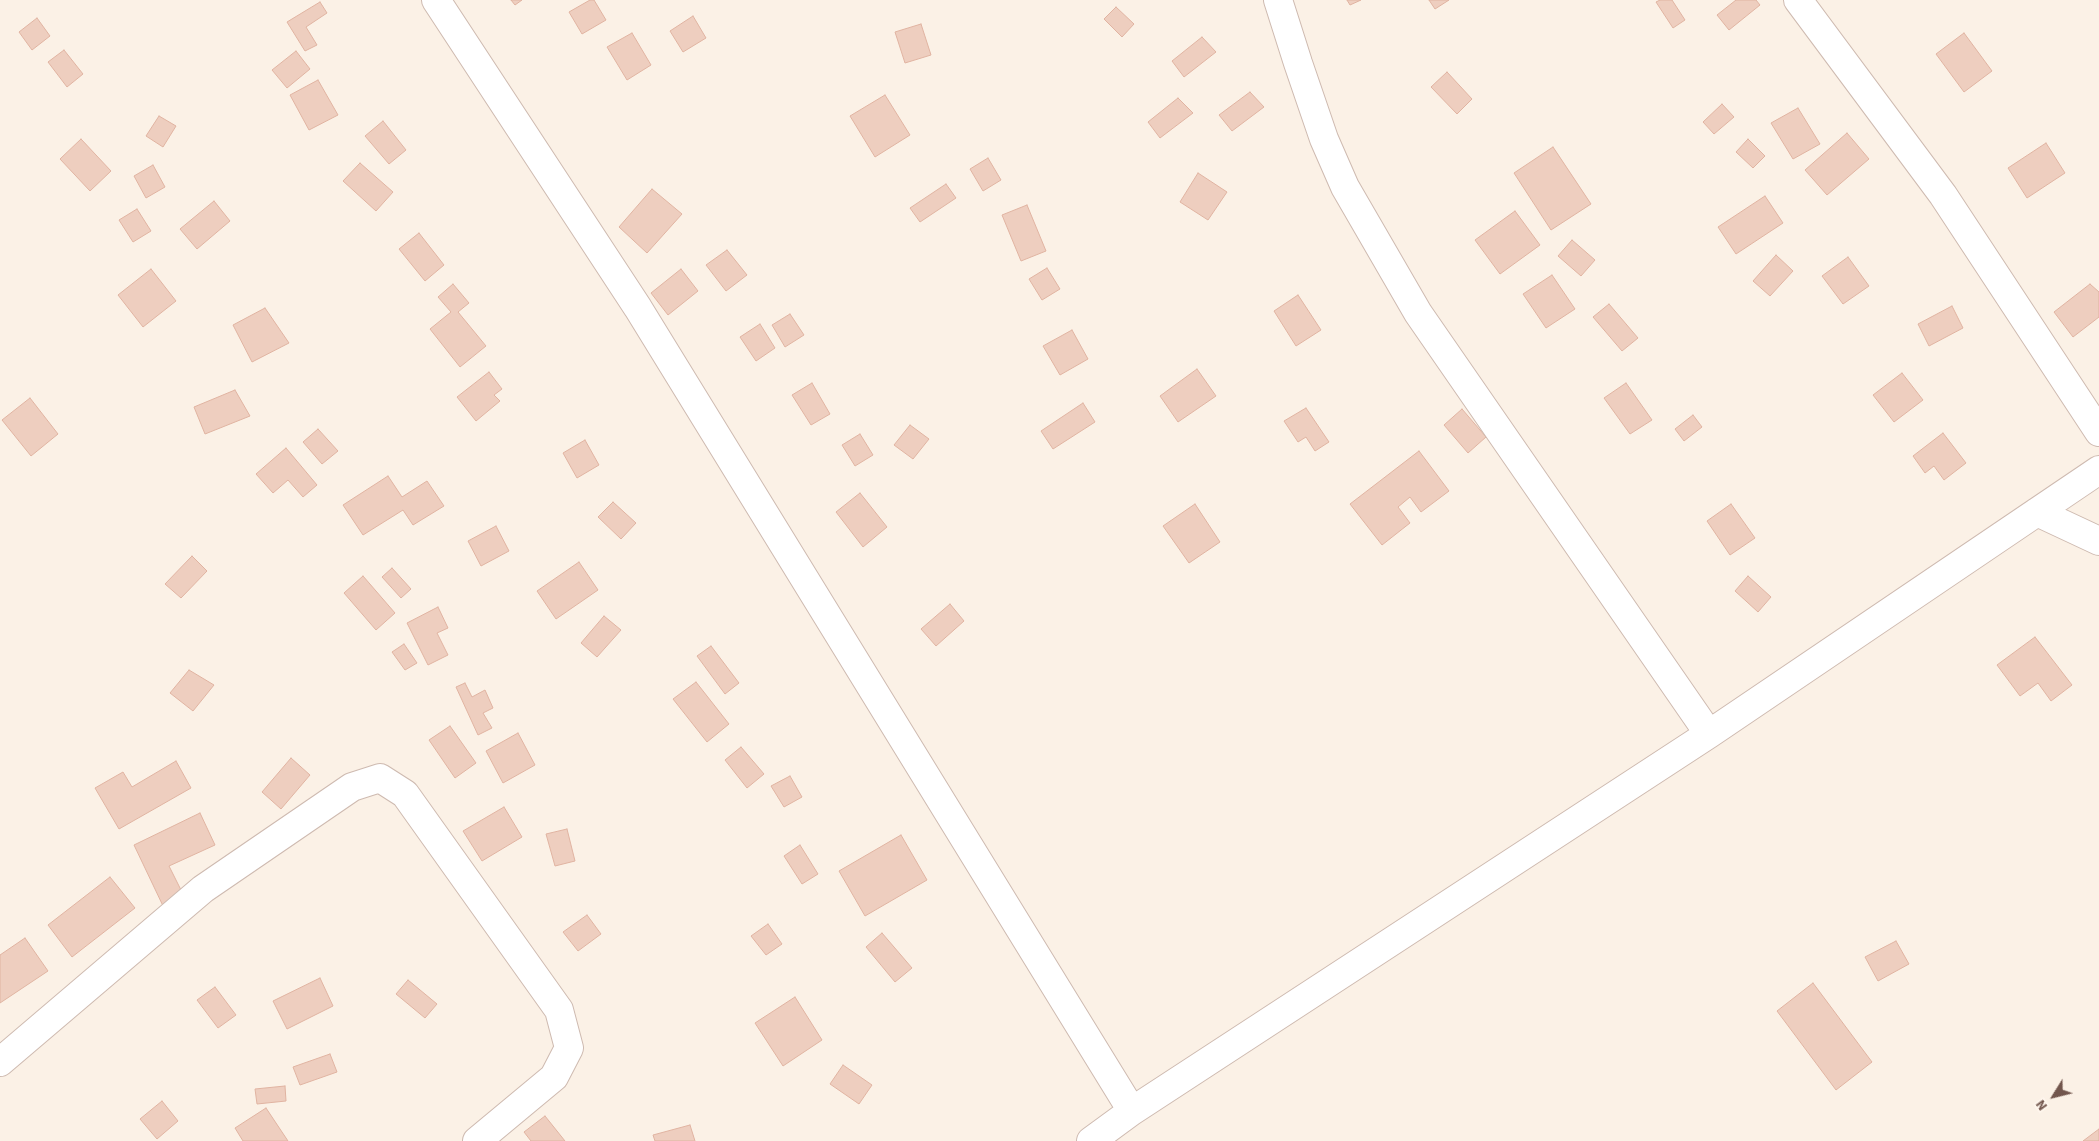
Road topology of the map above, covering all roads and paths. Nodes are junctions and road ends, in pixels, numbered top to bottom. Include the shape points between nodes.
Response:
1 (436, 0) edge
2 (1278, 0) edge
3 (1798, 0) edge
4 (2099, 432) edge
5 (2099, 470) edge
6 (2037, 512) junction
7 (2099, 541) edge
8 (1709, 734) junction
9 (0, 1062) edge
10 (1132, 1111) junction
11 (477, 1141) edge
12 (1090, 1141) edge

1 - 10 street via 638,308
2 - 8 street via 1321,131 1342,179 1418,313
3 - 4 street via 1943,195
5 - 6 street
6 - 7 street
6 - 8 street
8 - 10 street
9 - 11 street via 203,889 352,786 380,778 405,794 560,1010 569,1048 554,1077
10 - 12 street

